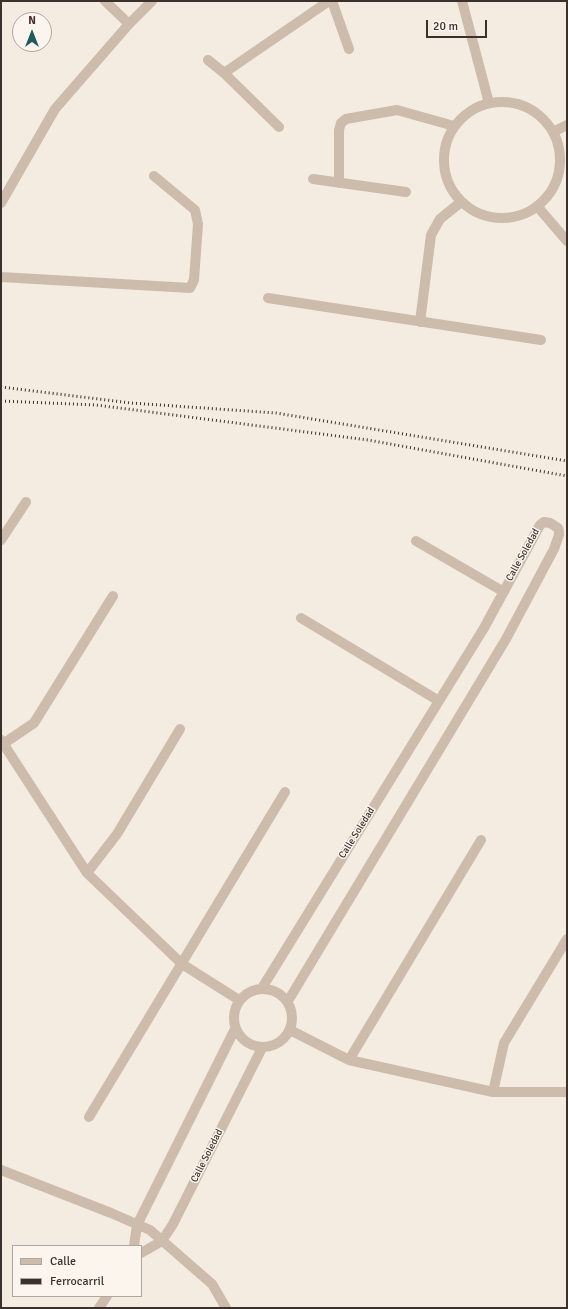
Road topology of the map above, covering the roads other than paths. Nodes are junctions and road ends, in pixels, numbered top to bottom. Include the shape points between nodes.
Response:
1 (105, 1) edge
2 (152, 1) edge
3 (330, 1) edge
4 (462, 1) edge
5 (129, 24) junction
6 (348, 49) dead end
7 (208, 60) dead end
8 (224, 73) junction
9 (489, 103) junction
10 (567, 125) edge
11 (454, 126) junction
12 (279, 127) dead end
13 (553, 132) junction
14 (154, 176) dead end
15 (313, 179) dead end
16 (339, 183) junction
17 (406, 192) dead end
18 (2, 200) edge
19 (461, 202) junction
20 (537, 206) junction
21 (567, 241) edge
22 (1, 278) edge
23 (268, 298) dead end
24 (420, 322) junction
25 (541, 340) dead end
26 (26, 502) dead end
27 (2, 537) edge
28 (416, 541) dead end
29 (504, 592) junction
30 (113, 596) dead end
31 (301, 618) dead end
32 (439, 700) junction
33 (180, 729) dead end
34 (2, 742) edge
35 (285, 792) dead end
36 (481, 840) dead end
37 (87, 873) junction
38 (567, 939) edge
39 (182, 964) junction
40 (262, 988) junction
41 (239, 1000) junction
42 (288, 1002) junction
43 (235, 1029) junction
44 (290, 1030) junction
45 (262, 1048) junction
46 (350, 1060) junction
47 (493, 1092) junction
48 (567, 1092) edge
49 (88, 1117) dead end
50 (1, 1170) edge
51 (137, 1225) junction
52 (162, 1241) junction
53 (134, 1245) edge
54 (142, 1253) edge
55 (106, 1297) edge
56 (99, 1308) edge
57 (226, 1308) edge

1 - 5 street
2 - 5 street
3 - 6 street
3 - 8 street
4 - 9 street
5 - 18 street via 55,109
7 - 8 street
8 - 12 street
9 - 11 street via 476,108
9 - 13 street via 508,102 526,107 542,118
10 - 13 street
11 - 16 street via 397,110 346,119 341,123 339,130
11 - 19 street via 443,157 451,189
13 - 20 street via 560,164 554,185
14 - 22 street via 195,210 198,224 194,280 190,288
15 - 16 street
16 - 17 street
19 - 20 street via 490,217 522,214
19 - 24 street via 440,220 431,235
20 - 21 street
23 - 24 street
24 - 25 street
26 - 27 street
28 - 29 street
29 - 32 street, Calle Soledad
29 - 42 street, Calle Soledad via 540,526 544,522 558,528 559,535 554,548 506,639
30 - 34 street via 34,722
31 - 32 street
32 - 40 street, Calle Soledad
33 - 37 street via 117,834
34 - 37 street
35 - 39 street
36 - 46 street
37 - 39 street
38 - 47 street via 504,1043
39 - 41 street
39 - 49 street
40 - 41 street via 249,991
40 - 42 street via 277,991
41 - 43 street via 233,1014
42 - 44 street via 293,1015
43 - 45 street via 246,1042
43 - 51 street
44 - 45 street via 279,1043
44 - 46 street
45 - 52 street, Calle Soledad
46 - 47 street
47 - 48 street
50 - 51 street
51 - 52 street via 150,1230
51 - 53 street
52 - 54 street, Calle Soledad
52 - 57 street via 212,1284
55 - 56 street

